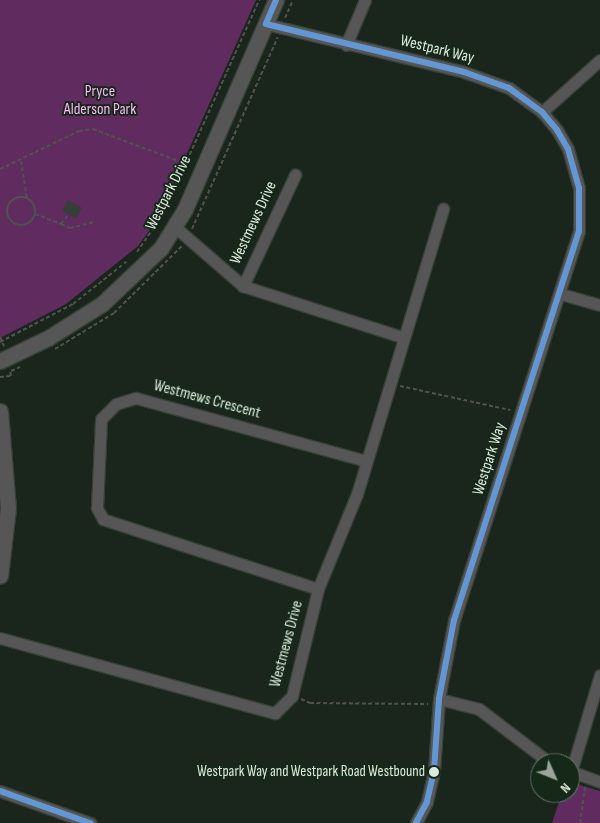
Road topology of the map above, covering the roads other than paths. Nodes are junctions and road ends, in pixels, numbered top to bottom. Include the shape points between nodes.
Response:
1 (276, 0) edge
2 (364, 0) edge
3 (266, 24) junction
4 (346, 45) junction
5 (600, 60) edge
6 (542, 112) junction
7 (295, 175) dead end
8 (443, 209) dead end
9 (174, 226) junction
10 (243, 286) junction
11 (561, 294) junction
12 (600, 306) edge
13 (402, 337) junction
14 (5, 366) edge
15 (0, 412) edge
16 (367, 461) junction
17 (0, 576) edge
18 (318, 589) junction
19 (0, 638) edge
20 (600, 676) edge
21 (439, 699) junction
22 (537, 753) edge
23 (576, 753) edge
24 (580, 776) edge
25 (600, 782) edge
26 (0, 791) edge
27 (85, 822) edge
28 (416, 823) edge

1 - 3 street, Westpark Drive
2 - 4 street
3 - 4 street, Westpark Way
3 - 9 street, Westpark Drive
4 - 6 street, Westpark Way via 464,72 509,88
5 - 6 street
6 - 11 street, Westpark Way via 568,149 579,188 579,231
7 - 10 street, Westmews Drive
8 - 13 street, Westmews Drive
9 - 10 street, Westmews Drive
9 - 14 street, Westpark Drive via 140,271 102,304
10 - 13 street, Westmews Drive
11 - 12 street
11 - 21 street, Westpark Way via 454,620
13 - 16 street, Westmews Drive
15 - 17 street via 8,508
16 - 18 street, Westmews Drive
16 - 18 street, Westmews Crescent via 136,398 116,404 101,419 96,508 103,519
18 - 19 street, Westmews Drive via 292,696 275,712
20 - 23 street
21 - 22 street via 479,709
21 - 28 street, Westpark Way via 434,771 427,802
24 - 25 street
26 - 27 street

